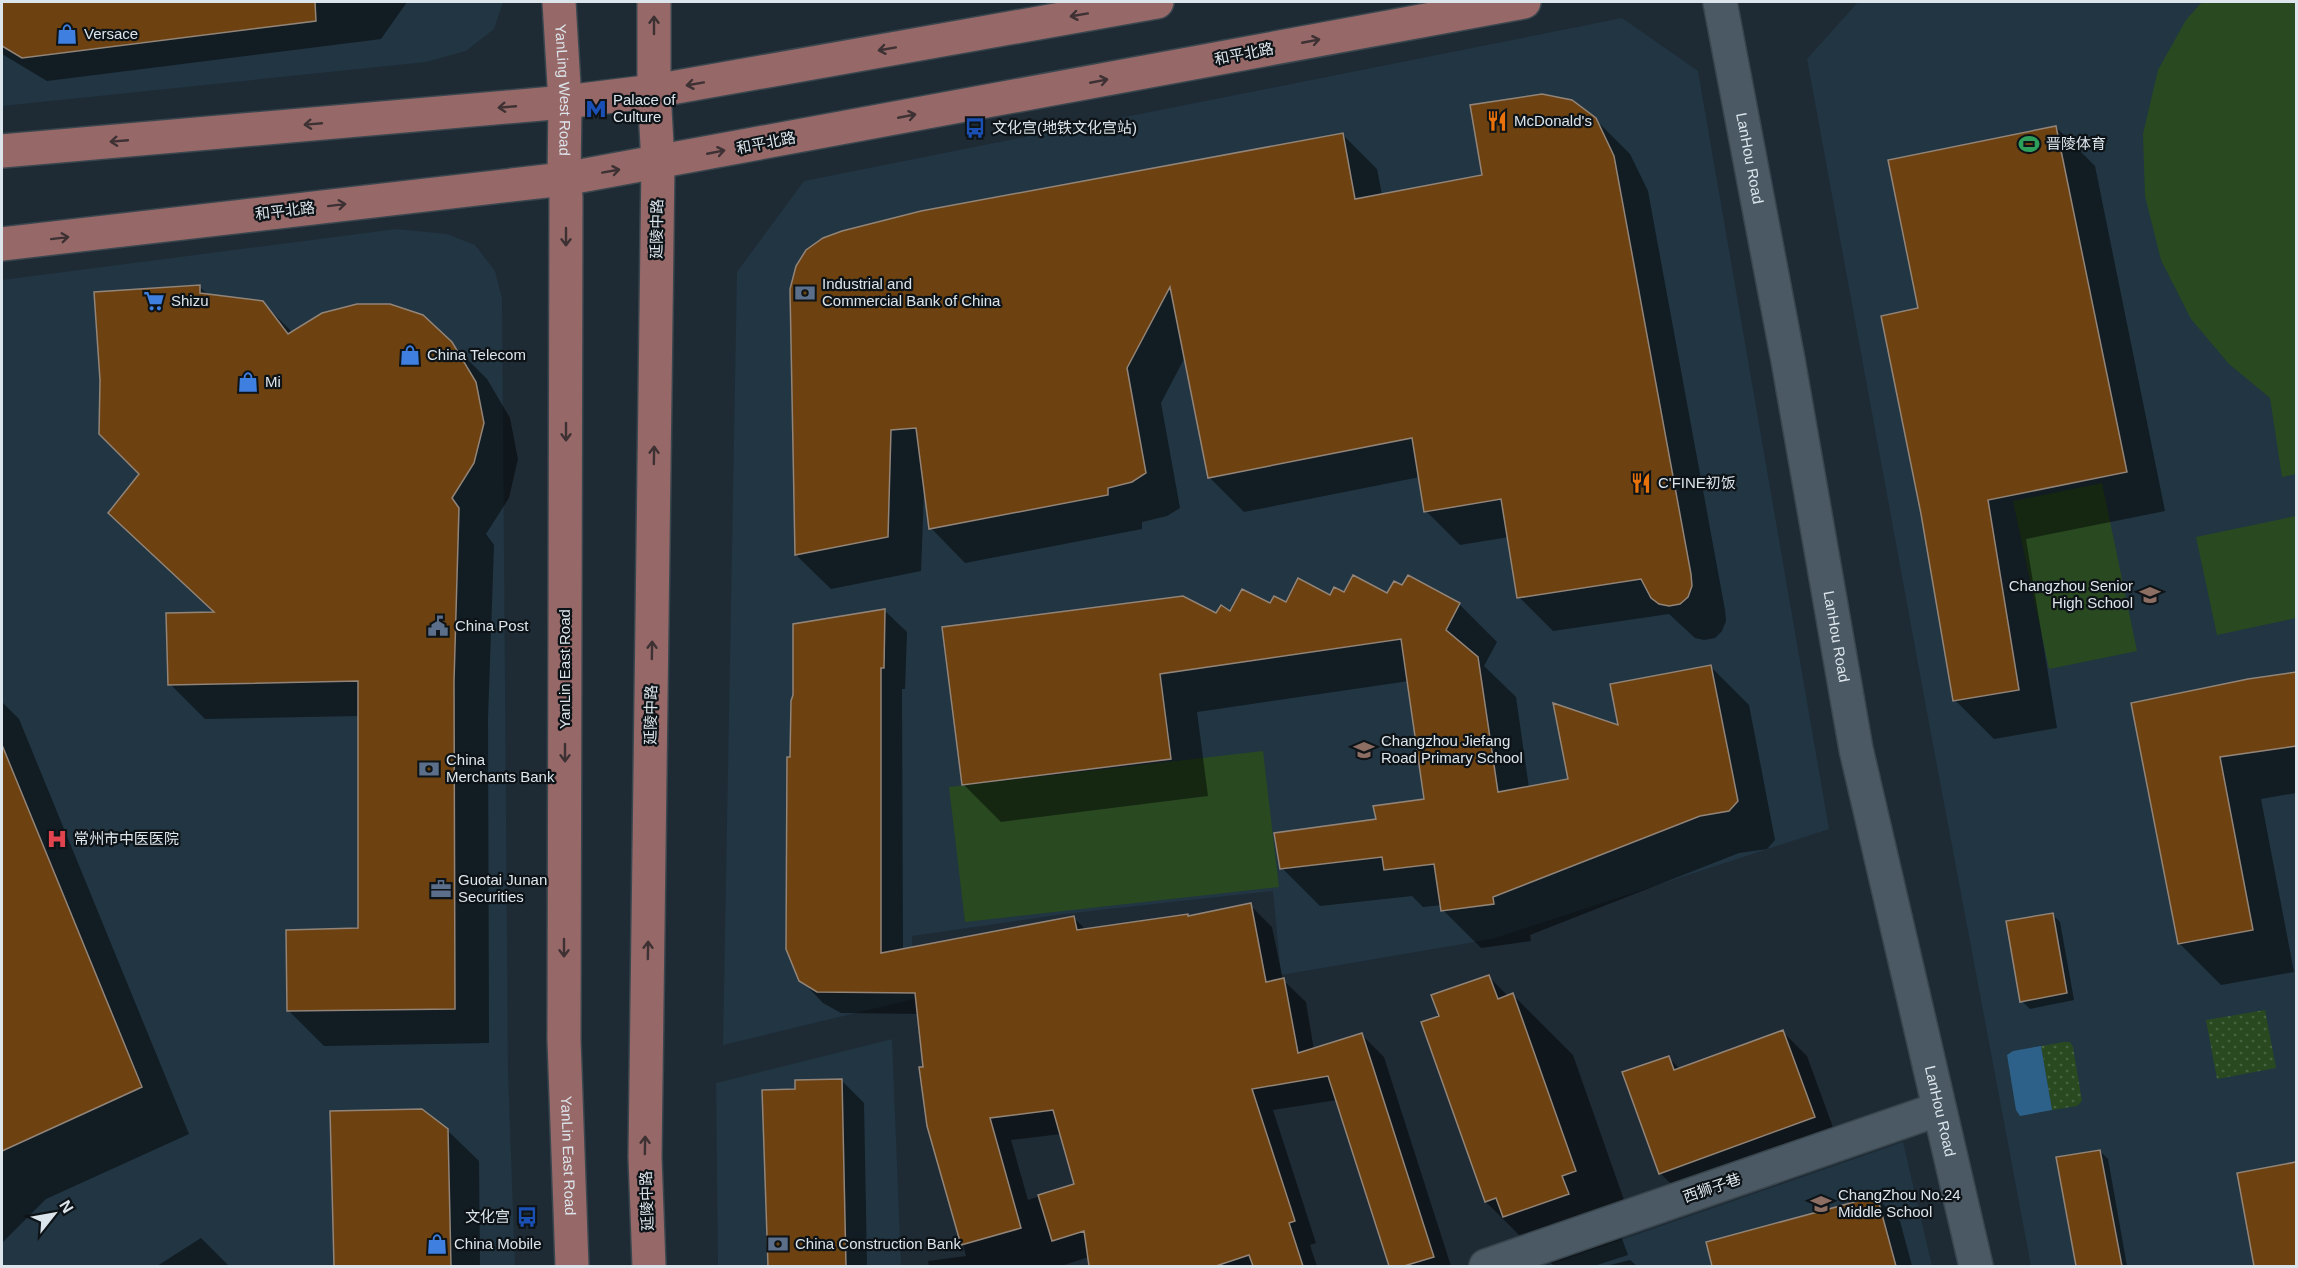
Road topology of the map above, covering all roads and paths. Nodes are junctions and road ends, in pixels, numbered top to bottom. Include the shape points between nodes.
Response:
1 (559, 2) edge
2 (654, 2) edge
3 (1157, 2) edge
4 (1524, 2) edge
5 (1720, 2) edge
6 (654, 91) junction
7 (565, 102) junction
8 (2, 151) edge
9 (658, 163) junction
10 (564, 179) junction
11 (2, 244) edge
12 (1939, 1109) junction
13 (572, 1266) edge
14 (649, 1266) edge
15 (1486, 1266) edge
16 (1976, 1266) edge

1 - 7 main road, YanLing West Road
6 -> 2 main road
3 -> 6 main road
9 -> 4 main road, 和平北路
5 - 12 street, LanHou Road via 1856,749
6 - 7 main road
6 - 9 main road
7 -> 8 main road
7 - 10 main road, YanLing West Road
10 -> 9 main road, 和平北路
14 -> 9 main road, 延陵中路 via 645,1157
11 -> 10 main road, 和平北路
10 -> 13 main road, YanLin East Road via 564,1040
12 - 15 street, 西狮子巷
12 - 16 street, LanHou Road

